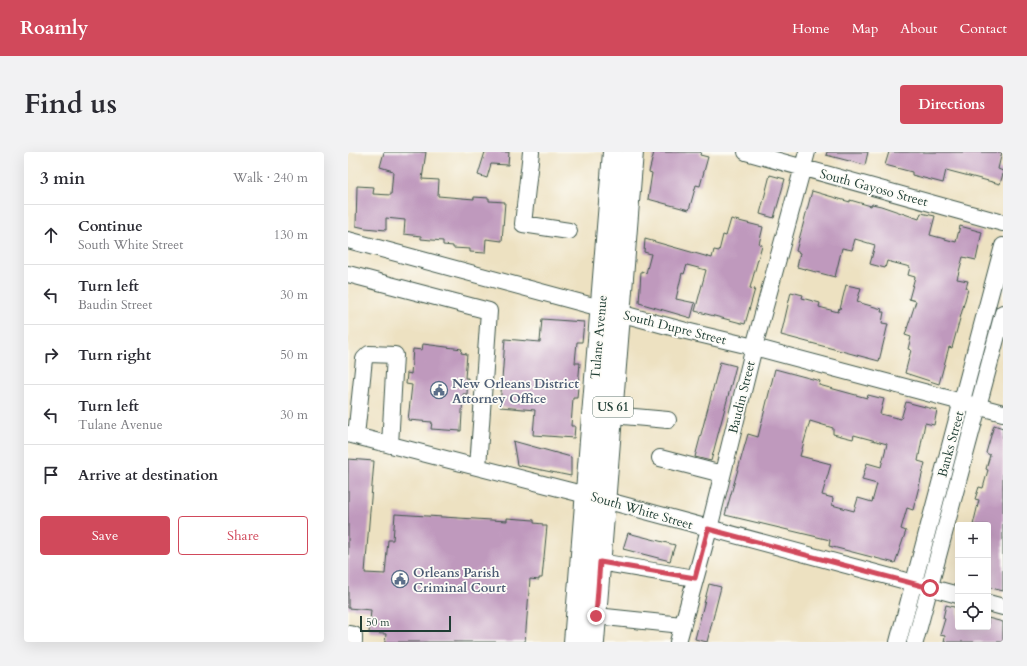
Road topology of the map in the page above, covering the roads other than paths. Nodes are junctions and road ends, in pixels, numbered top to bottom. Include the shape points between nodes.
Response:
1 (531, 152) edge
2 (613, 152) edge
3 (633, 152) edge
4 (746, 152) edge
5 (807, 152) edge
6 (803, 167) junction
7 (1003, 223) edge
8 (569, 230) dead end
9 (348, 240) edge
10 (1003, 246) edge
11 (348, 274) edge
12 (601, 308) junction
13 (620, 313) junction
14 (1003, 313) edge
15 (754, 347) junction
16 (962, 402) junction
17 (978, 406) junction
18 (1003, 413) edge
19 (612, 415) junction
20 (668, 420) dead end
21 (352, 435) edge
22 (390, 444) junction
23 (660, 458) dead end
24 (478, 467) junction
25 (722, 474) junction
26 (586, 495) junction
27 (605, 500) junction
28 (708, 529) junction
29 (600, 562) junction
30 (695, 578) junction
31 (914, 583) junction
32 (930, 588) junction
33 (955, 594) edge
34 (991, 604) edge
35 (1003, 607) edge
36 (596, 616) junction
37 (682, 625) junction
38 (348, 634) edge
39 (354, 642) edge
40 (574, 642) edge
41 (594, 642) edge
42 (678, 642) edge
43 (898, 642) edge
44 (915, 642) edge

1 - 8 street via 523,224
2 - 12 main road, Tulane Avenue / US 61
3 - 13 main road, Tulane Avenue / US 61
4 - 6 street, South Gayoso Street
5 - 6 street, Baudin Street
6 - 7 street, South Gayoso Street
6 - 15 street, Baudin Street
9 - 12 street, South Dupre Street
10 - 16 street, Banks Street
11 - 24 street via 489,311
12 - 13 street, South Dupre Street
12 - 26 main road, Tulane Avenue / US 61
13 - 15 street, South Dupre Street
13 - 19 main road, Tulane Avenue / US 61
14 - 17 street, Banks Street
15 - 16 street, South Dupre Street
15 - 25 street, Baudin Street
16 - 17 street, South Dupre Street
16 - 31 street, Banks Street
17 - 18 street, South Dupre Street
17 - 32 street, Banks Street
19 - 20 street
19 - 27 main road, Tulane Avenue / US 61
21 - 22 street, South White Street
21 - 22 street via 364,359 369,354 395,355
22 - 24 street, South White Street
23 - 25 street
24 - 26 street, South White Street
25 - 28 street, Baudin Street
26 - 27 street, South White Street
26 - 40 main road, Tulane Avenue / US 61
27 - 28 street, South White Street
27 - 29 main road, Tulane Avenue / US 61
28 - 30 street, Baudin Street
28 - 31 street, South White Street
29 - 30 street
29 - 36 main road, Tulane Avenue / US 61
30 - 37 street, Baudin Street
31 - 32 street, South White Street
31 - 43 street, Banks Street
32 - 33 street, South White Street
32 - 44 street, Banks Street
34 - 35 street
36 - 37 street
36 - 41 main road, Tulane Avenue / US 61
37 - 42 street, Baudin Street
38 - 39 street via 354,635

